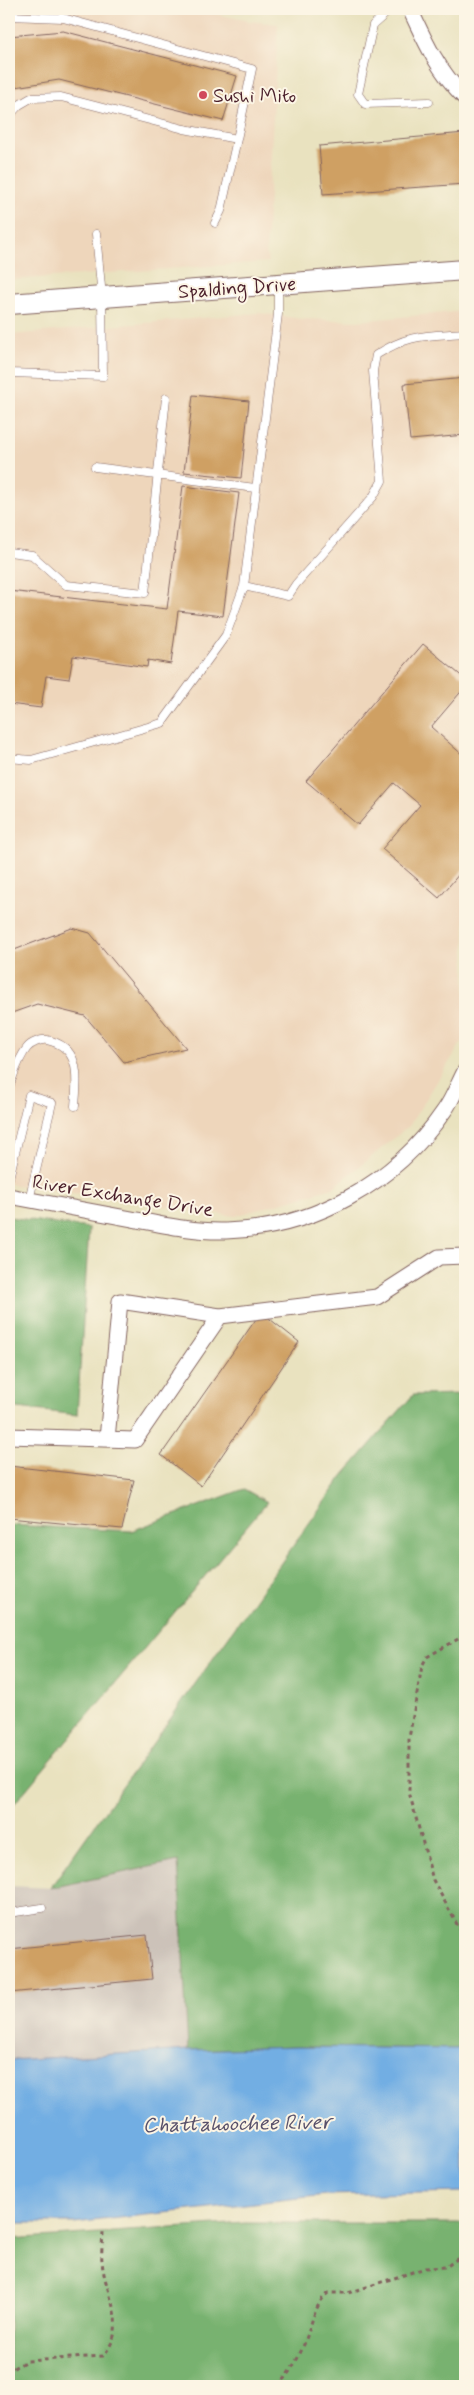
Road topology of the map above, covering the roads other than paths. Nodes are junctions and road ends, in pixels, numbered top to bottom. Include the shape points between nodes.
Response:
1 (391, 9) edge
2 (410, 9) edge
3 (9, 16) edge
4 (465, 98) edge
5 (430, 102) dead end
6 (9, 116) edge
7 (237, 139) junction
8 (215, 223) dead end
9 (96, 234) dead end
10 (465, 270) edge
11 (278, 284) junction
12 (102, 297) junction
13 (9, 304) edge
14 (465, 332) edge
15 (9, 374) edge
16 (166, 398) dead end
17 (95, 466) dead end
18 (157, 476) junction
19 (255, 488) junction
20 (9, 552) edge
21 (244, 586) junction
22 (9, 758) edge
23 (465, 1071) edge
24 (9, 1087) edge
25 (75, 1106) dead end
26 (9, 1178) edge
27 (9, 1196) edge
28 (29, 1200) junction
29 (465, 1256) edge
30 (220, 1316) junction
31 (9, 1436) edge
32 (107, 1439) junction
33 (42, 1908) dead end
34 (9, 1913) edge

1 - 5 lane via 373,25 358,94 365,104
2 - 4 street via 433,59
3 - 7 lane via 63,18 252,69
6 - 7 lane via 31,98 61,98
7 - 8 lane via 222,211
9 - 12 lane
10 - 11 main road, Spalding Drive
11 - 12 main road, Spalding Drive
11 - 19 lane via 278,314
12 - 13 main road, Spalding Drive
12 - 15 lane via 102,376
14 - 21 lane via 411,337 376,355 373,371 382,480 373,497 288,596
16 - 18 lane
17 - 18 lane
18 - 19 lane
18 - 20 lane via 146,593 66,585 32,555
19 - 21 lane
21 - 22 lane via 226,635 162,723 31,760
23 - 28 street, River Exchange Drive via 445,1110 416,1147 385,1175 354,1195 308,1216 267,1227 226,1231 180,1228
24 - 25 lane via 28,1047 42,1039 60,1043 74,1059 77,1081
26 - 28 lane via 29,1095 52,1104
27 - 28 street, River Exchange Drive
29 - 30 street via 439,1257 377,1297
30 - 32 street via 135,1440
30 - 32 street via 120,1301
31 - 32 street
33 - 34 lane

